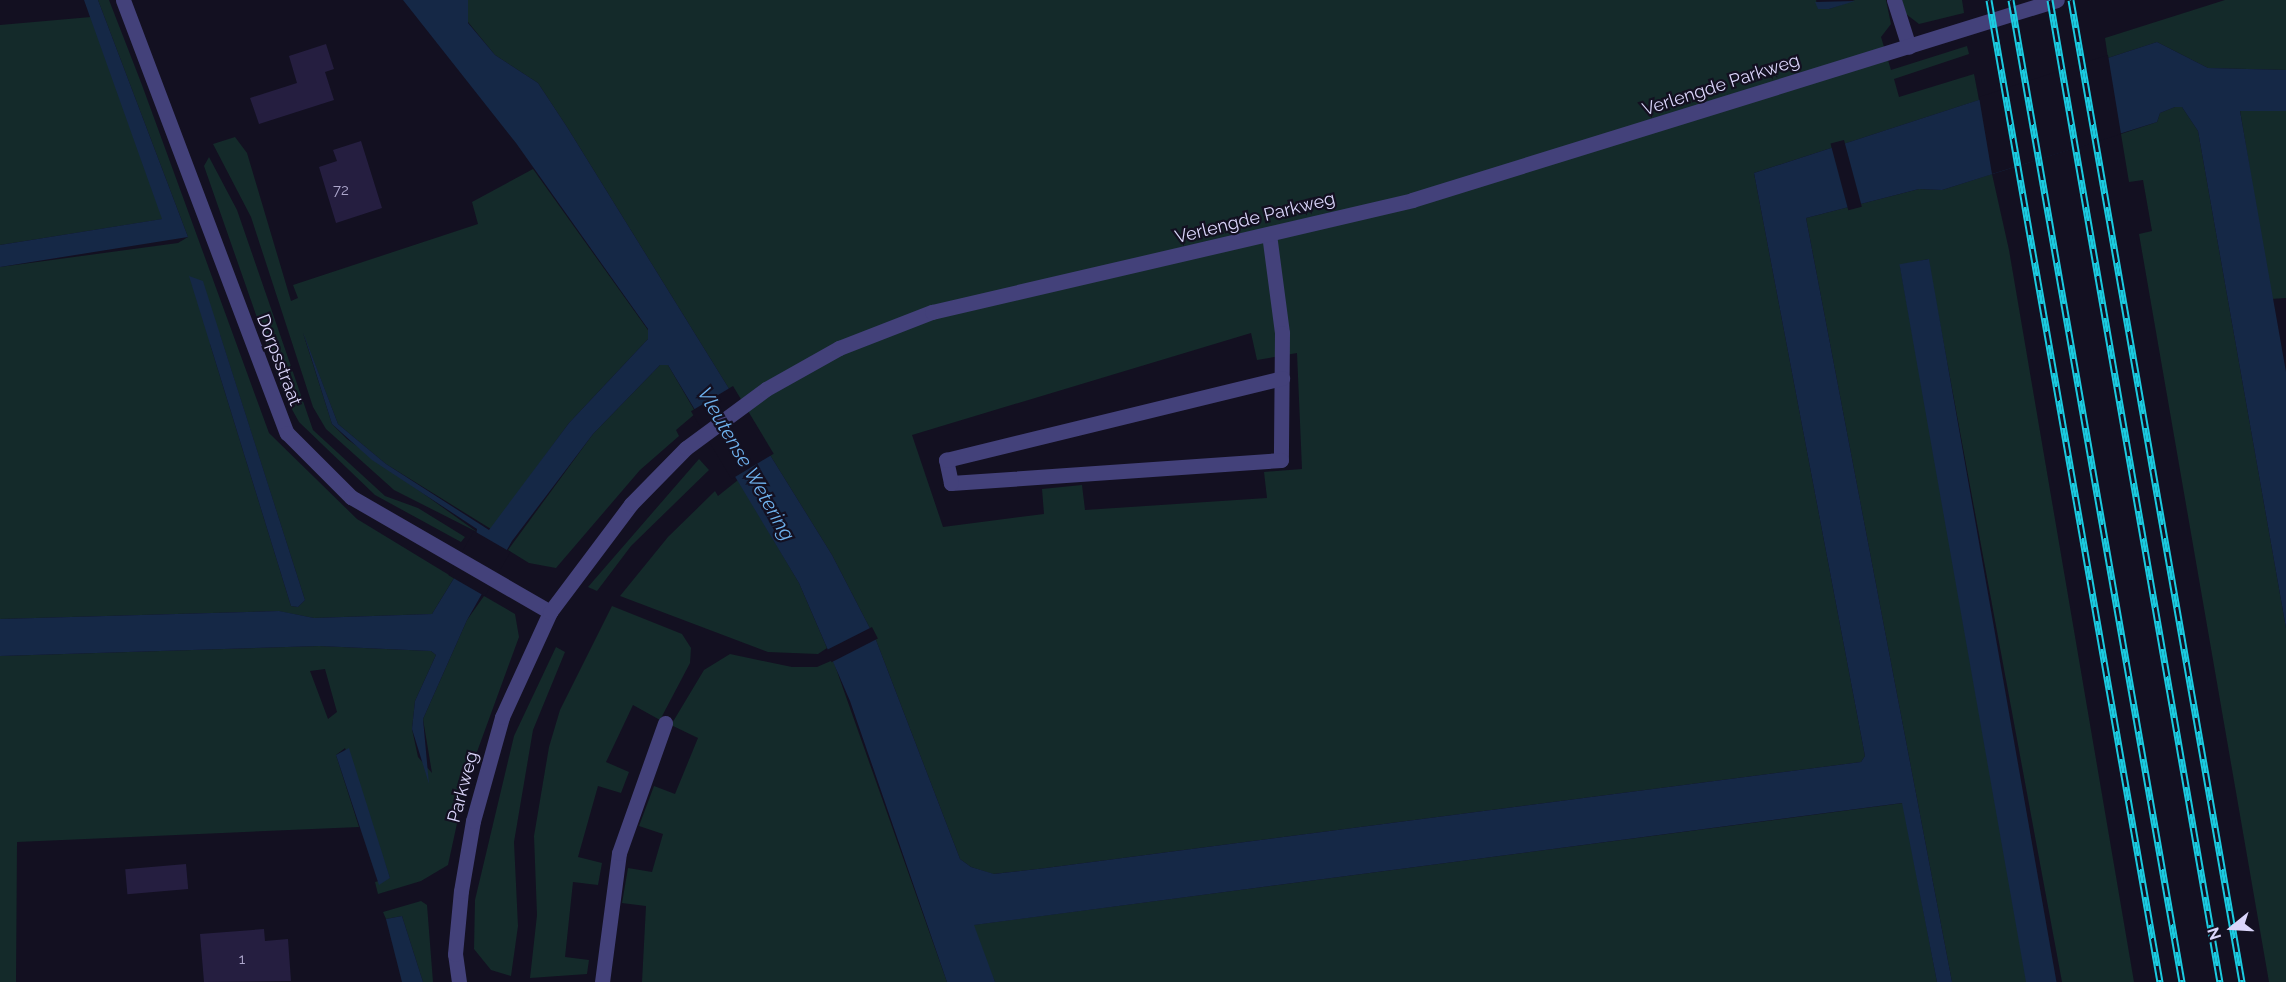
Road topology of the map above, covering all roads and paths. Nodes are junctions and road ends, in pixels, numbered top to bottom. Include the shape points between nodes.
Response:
1 (123, 0) edge
2 (1894, 0) edge
3 (2057, 0) edge
4 (1909, 47) junction
5 (1269, 234) junction
6 (1282, 378) junction
7 (550, 612) junction
8 (665, 723) dead end
9 (459, 982) edge
10 (602, 982) edge

1 - 7 street, Dorpsstraat via 287,433 351,497
2 - 4 street
3 - 4 street, Verlengde Parkweg
4 - 5 street, Verlengde Parkweg via 1507,173
5 - 6 street via 1278,273
5 - 7 street, Verlengde Parkweg via 932,312 839,348 766,389 686,448 607,532
6 - 6 street via 1281,460 951,483 946,459
7 - 9 street, Parkweg via 502,717 473,821 460,891 455,954
8 - 10 street via 619,852

